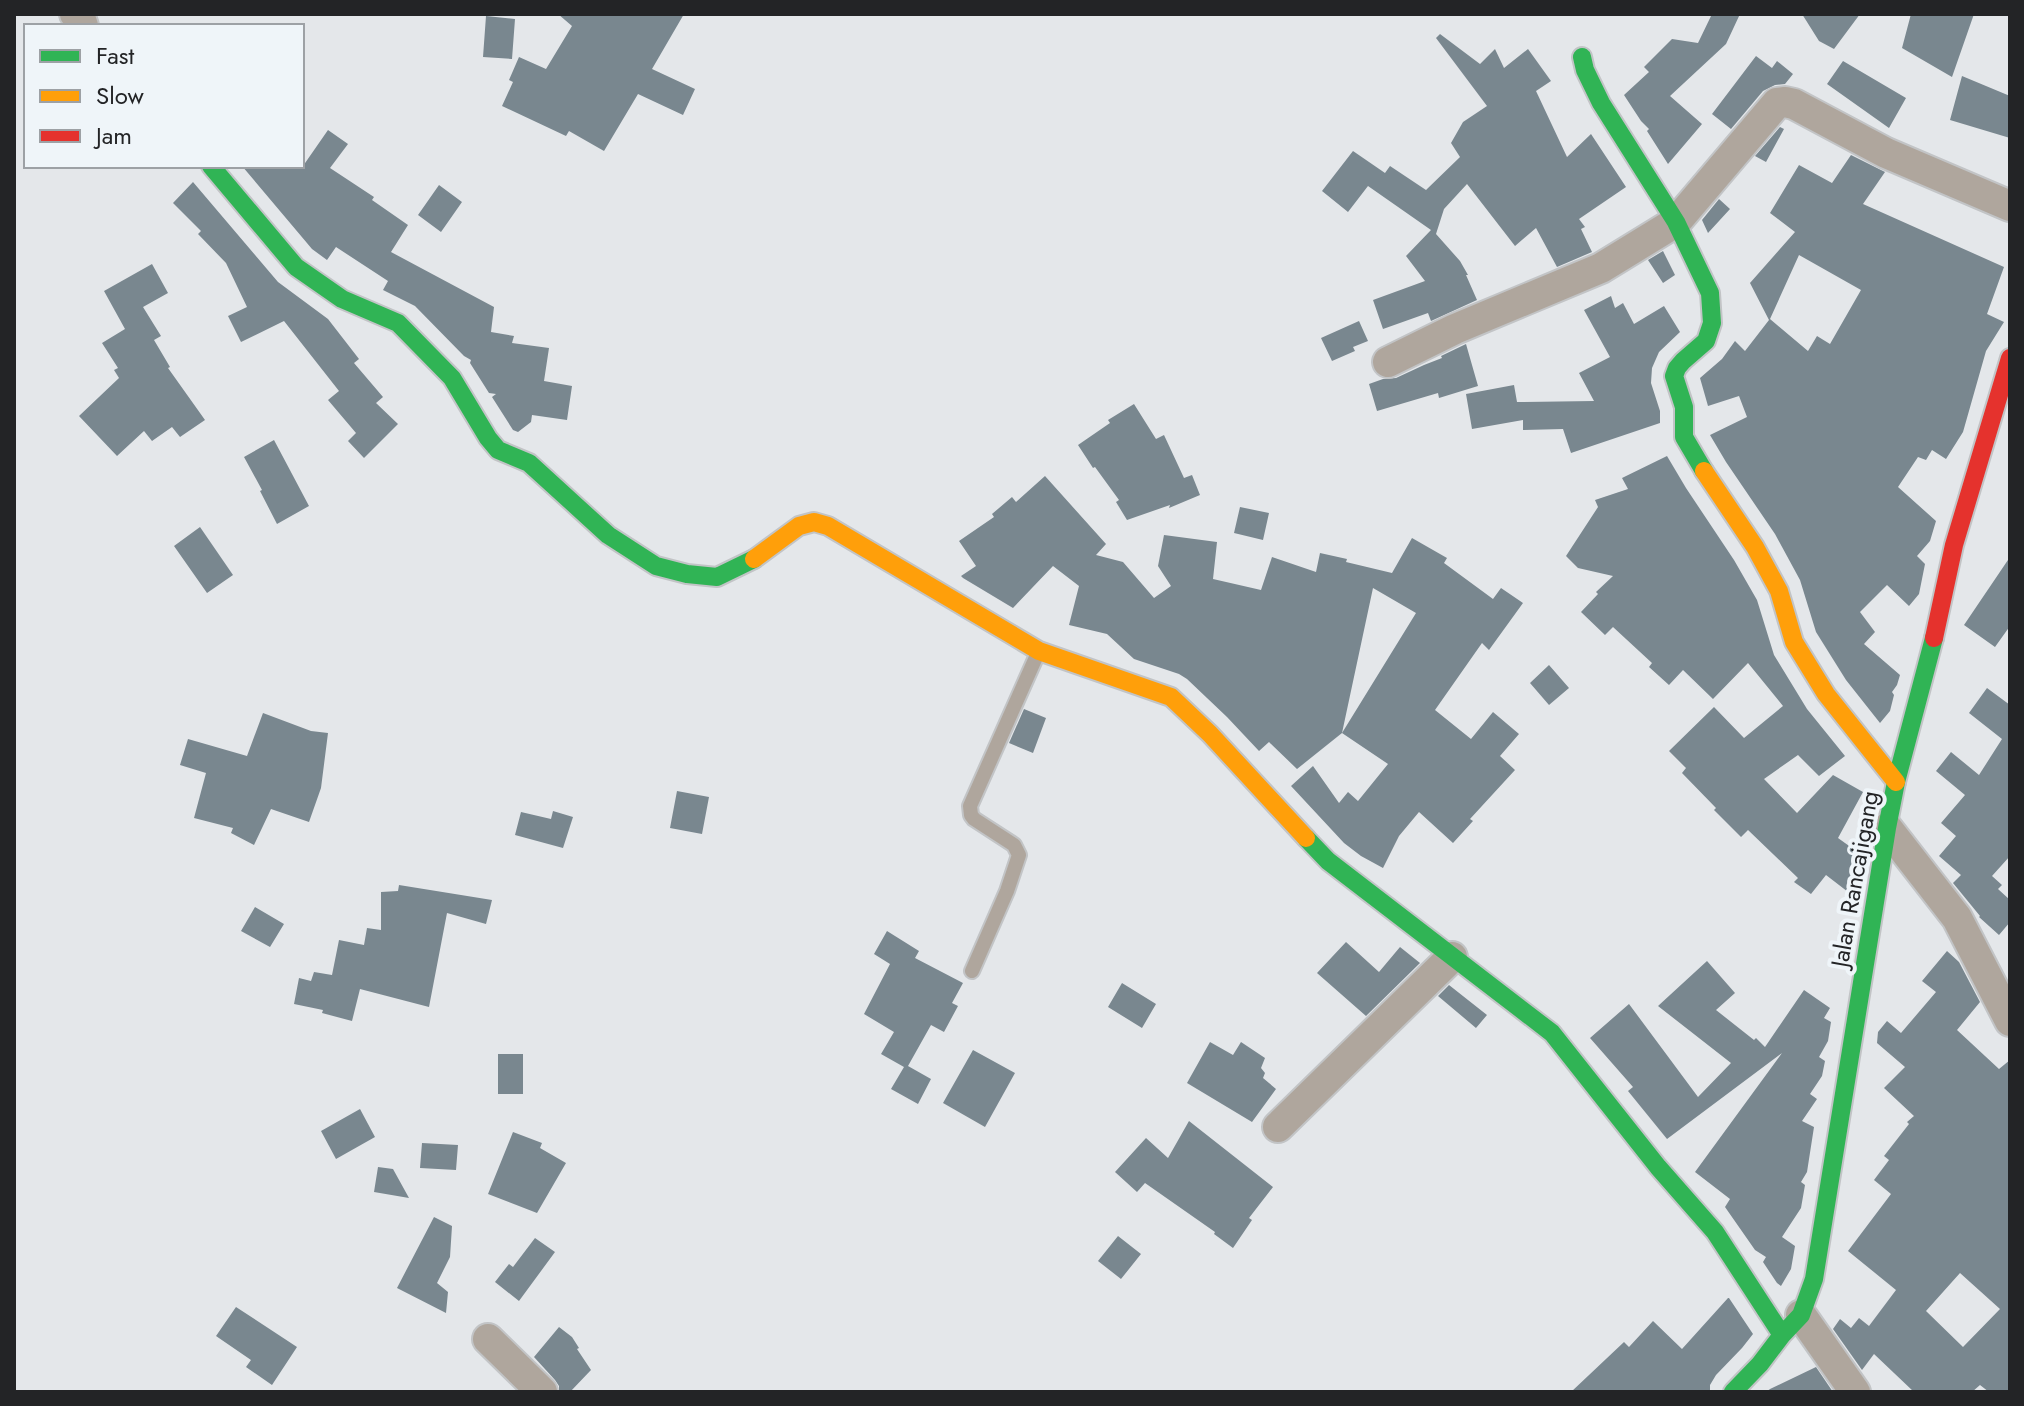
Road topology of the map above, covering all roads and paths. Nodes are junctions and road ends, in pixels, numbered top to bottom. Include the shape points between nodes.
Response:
1 (1582, 57) dead end
2 (213, 168) edge
3 (2010, 206) edge
4 (1676, 222) junction
5 (2010, 358) edge
6 (1388, 362) dead end
7 (1039, 651) junction
8 (1896, 782) junction
9 (1887, 828) junction
10 (1452, 957) junction
11 (972, 971) dead end
12 (2010, 1021) edge
13 (1278, 1127) dead end
14 (1792, 1325) junction
15 (488, 1339) dead end
16 (542, 1392) edge
17 (1733, 1392) edge
18 (1855, 1392) edge

1 - 4 street via 1601,103
2 - 7 street via 296,267 342,299 398,323 452,378 498,450 529,463 608,535 656,566 717,577 814,522
3 - 4 street via 1785,102 1772,108
4 - 6 street via 1601,268
4 - 8 street via 1710,293 1712,323 1706,341 1674,376 1684,407 1684,437 1779,591 1794,642 1826,694
5 - 8 street, Jalan Rancajigang via 1954,545
7 - 10 street via 1171,697 1328,861
7 - 11 lane via 970,806 974,819 1014,845 1019,855
8 - 9 street, Jalan Rancajigang
9 - 12 street via 1957,918
9 - 14 street, Jalan Rancajigang via 1814,1279
10 - 13 street
10 - 14 street via 1552,1033
14 - 17 street, Jalan Rancajigang
14 - 18 street
15 - 16 street

